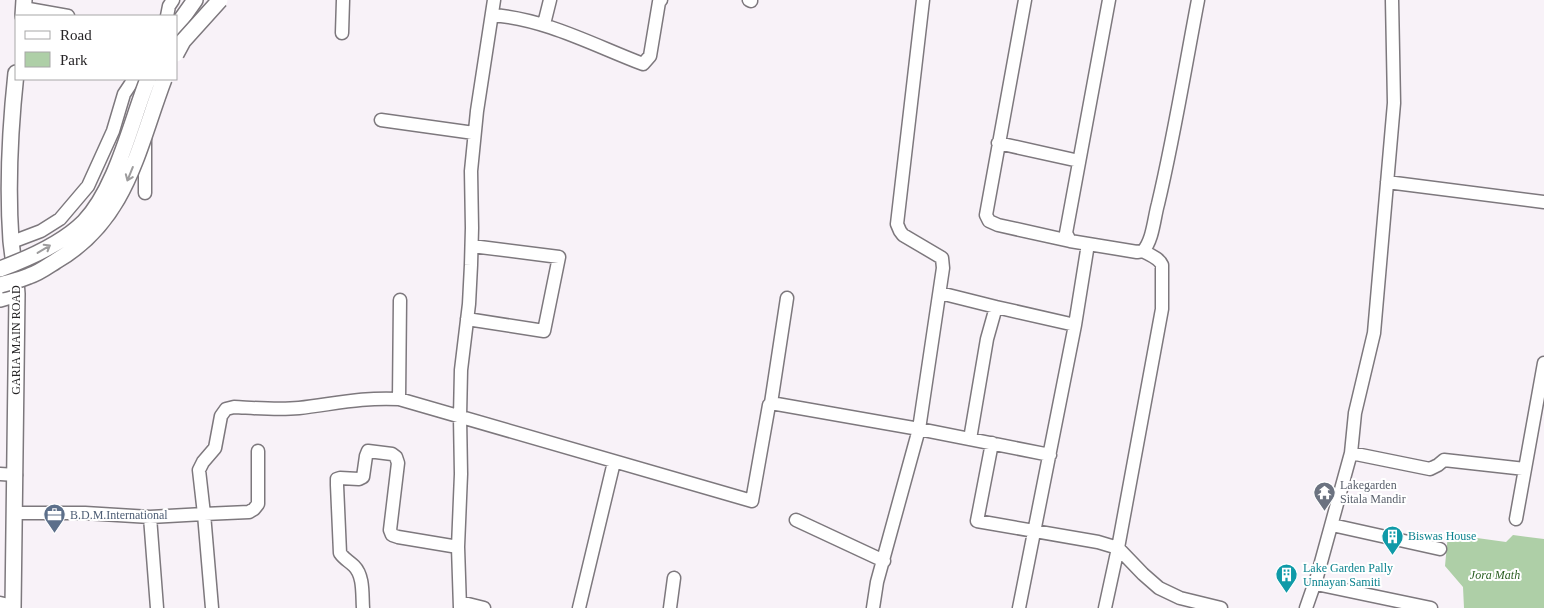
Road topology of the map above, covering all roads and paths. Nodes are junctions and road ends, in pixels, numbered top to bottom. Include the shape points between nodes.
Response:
1 (173, 0) edge
2 (195, 0) edge
3 (202, 0) edge
4 (220, 0) edge
5 (343, 0) edge
6 (494, 0) edge
7 (550, 0) edge
8 (661, 0) edge
9 (923, 0) edge
10 (1024, 0) edge
11 (1109, 0) edge
12 (1198, 0) edge
13 (1392, 0) edge
14 (24, 8) edge
15 (62, 15) edge
16 (167, 15) edge
17 (492, 15) junction
18 (178, 24) edge
19 (544, 24) junction
20 (178, 26) edge
21 (342, 33) dead end
22 (178, 35) edge
23 (193, 35) dead end
24 (178, 50) edge
25 (15, 80) edge
26 (133, 80) edge
27 (146, 80) edge
28 (146, 80) edge
29 (164, 80) edge
30 (381, 120) dead end
31 (474, 133) junction
32 (998, 143) junction
33 (5, 152) edge
34 (1079, 161) junction
35 (1387, 182) junction
36 (145, 193) dead end
37 (1544, 202) edge
38 (1070, 241) junction
39 (6, 244) edge
40 (1088, 244) junction
41 (472, 246) junction
42 (1143, 252) junction
43 (0, 269) edge
44 (0, 285) edge
45 (940, 293) junction
46 (17, 294) junction
47 (787, 298) dead end
48 (0, 299) edge
49 (400, 300) dead end
50 (996, 307) junction
51 (467, 319) junction
52 (1075, 325) junction
53 (1544, 363) edge
54 (399, 399) junction
55 (771, 403) junction
56 (460, 417) junction
57 (919, 429) junction
58 (970, 439) junction
59 (992, 444) junction
60 (258, 451) dead end
61 (1351, 453) junction
62 (1050, 455) junction
63 (614, 462) junction
64 (1524, 469) junction
65 (0, 474) edge
66 (16, 475) junction
67 (15, 514) junction
68 (204, 514) junction
69 (150, 517) junction
70 (1516, 519) dead end
71 (796, 520) dead end
72 (1332, 525) junction
73 (1034, 531) junction
74 (458, 547) junction
75 (1118, 548) junction
76 (1440, 549) dead end
77 (884, 561) junction
78 (674, 578) dead end
79 (1315, 584) junction
80 (460, 605) edge
81 (9, 606) edge
82 (157, 608) edge
83 (212, 608) edge
84 (363, 608) edge
85 (484, 608) edge
86 (579, 608) edge
87 (670, 608) edge
88 (873, 608) edge
89 (1019, 608) edge
90 (1105, 608) edge
91 (1221, 608) edge
92 (1306, 608) edge
93 (1431, 608) edge

1 - 16 street
2 - 18 main road
3 - 20 street
4 - 24 main road, bridge
5 - 21 street
6 - 17 street
7 - 19 street
8 - 19 street via 650,56 643,64
9 - 45 street via 897,224 900,231 942,258
10 - 32 street
11 - 34 street
12 - 42 street via 1166,169 1148,244
13 - 35 street via 1394,77
14 - 15 street
17 - 19 street
17 - 31 street
22 - 23 street
25 - 33 main road, GARIA MAIN ROAD
26 - 39 street via 124,94 113,131 88,186 60,219 41,231
27 - 36 street
43 -> 28 main road, bridge via 29,258 70,233 95,208 109,183
29 -> 44 main road, bridge via 125,186 111,211 73,251 30,276
30 - 31 street
31 - 41 street
32 - 34 street
32 - 38 street via 986,209 989,221
33 - 39 main road, GARIA MAIN ROAD
34 - 38 street via 1066,224
35 - 37 street
35 - 61 street via 1374,333 1355,413
38 - 40 street
39 - 46 main road, GARIA MAIN ROAD
40 - 42 street
40 - 52 street
41 - 51 street
41 - 51 street via 559,257 544,331
42 - 75 street via 1162,266 1162,309
45 - 50 street
45 - 57 street
46 - 48 main road
46 - 66 main road, GARIA MAIN ROAD
47 - 55 street
49 - 54 street
50 - 52 street
50 - 58 street via 987,339
51 - 56 street
52 - 62 street
53 - 64 street
54 - 56 street
54 - 68 street via 350,400 298,408 226,409 221,416 215,448 199,470
55 - 57 street
55 - 63 street via 752,501
56 - 63 street
56 - 74 street
57 - 58 street
57 - 77 street
58 - 59 street
59 - 62 street
59 - 73 street via 976,521
60 - 68 street via 258,504 254,509
61 - 64 street via 1430,469 1444,460
61 - 72 street
62 - 73 street
63 - 86 street
64 - 70 street
65 - 66 street
66 - 67 main road, GARIA MAIN ROAD
67 - 69 street via 86,513
67 - 81 main road, GARIA MAIN ROAD
68 - 69 street
68 - 83 street
69 - 82 street
71 - 77 street
72 - 76 street
72 - 79 street
73 - 75 street
73 - 89 street
74 - 80 street
74 - 84 street via 392,535 398,462 392,454 368,451 363,477 340,478 336,485 340,553 359,572
75 - 90 street
75 - 91 street via 1160,588 1180,598
77 - 88 street
78 - 87 street
79 - 92 street
79 - 93 street
80 - 85 street

